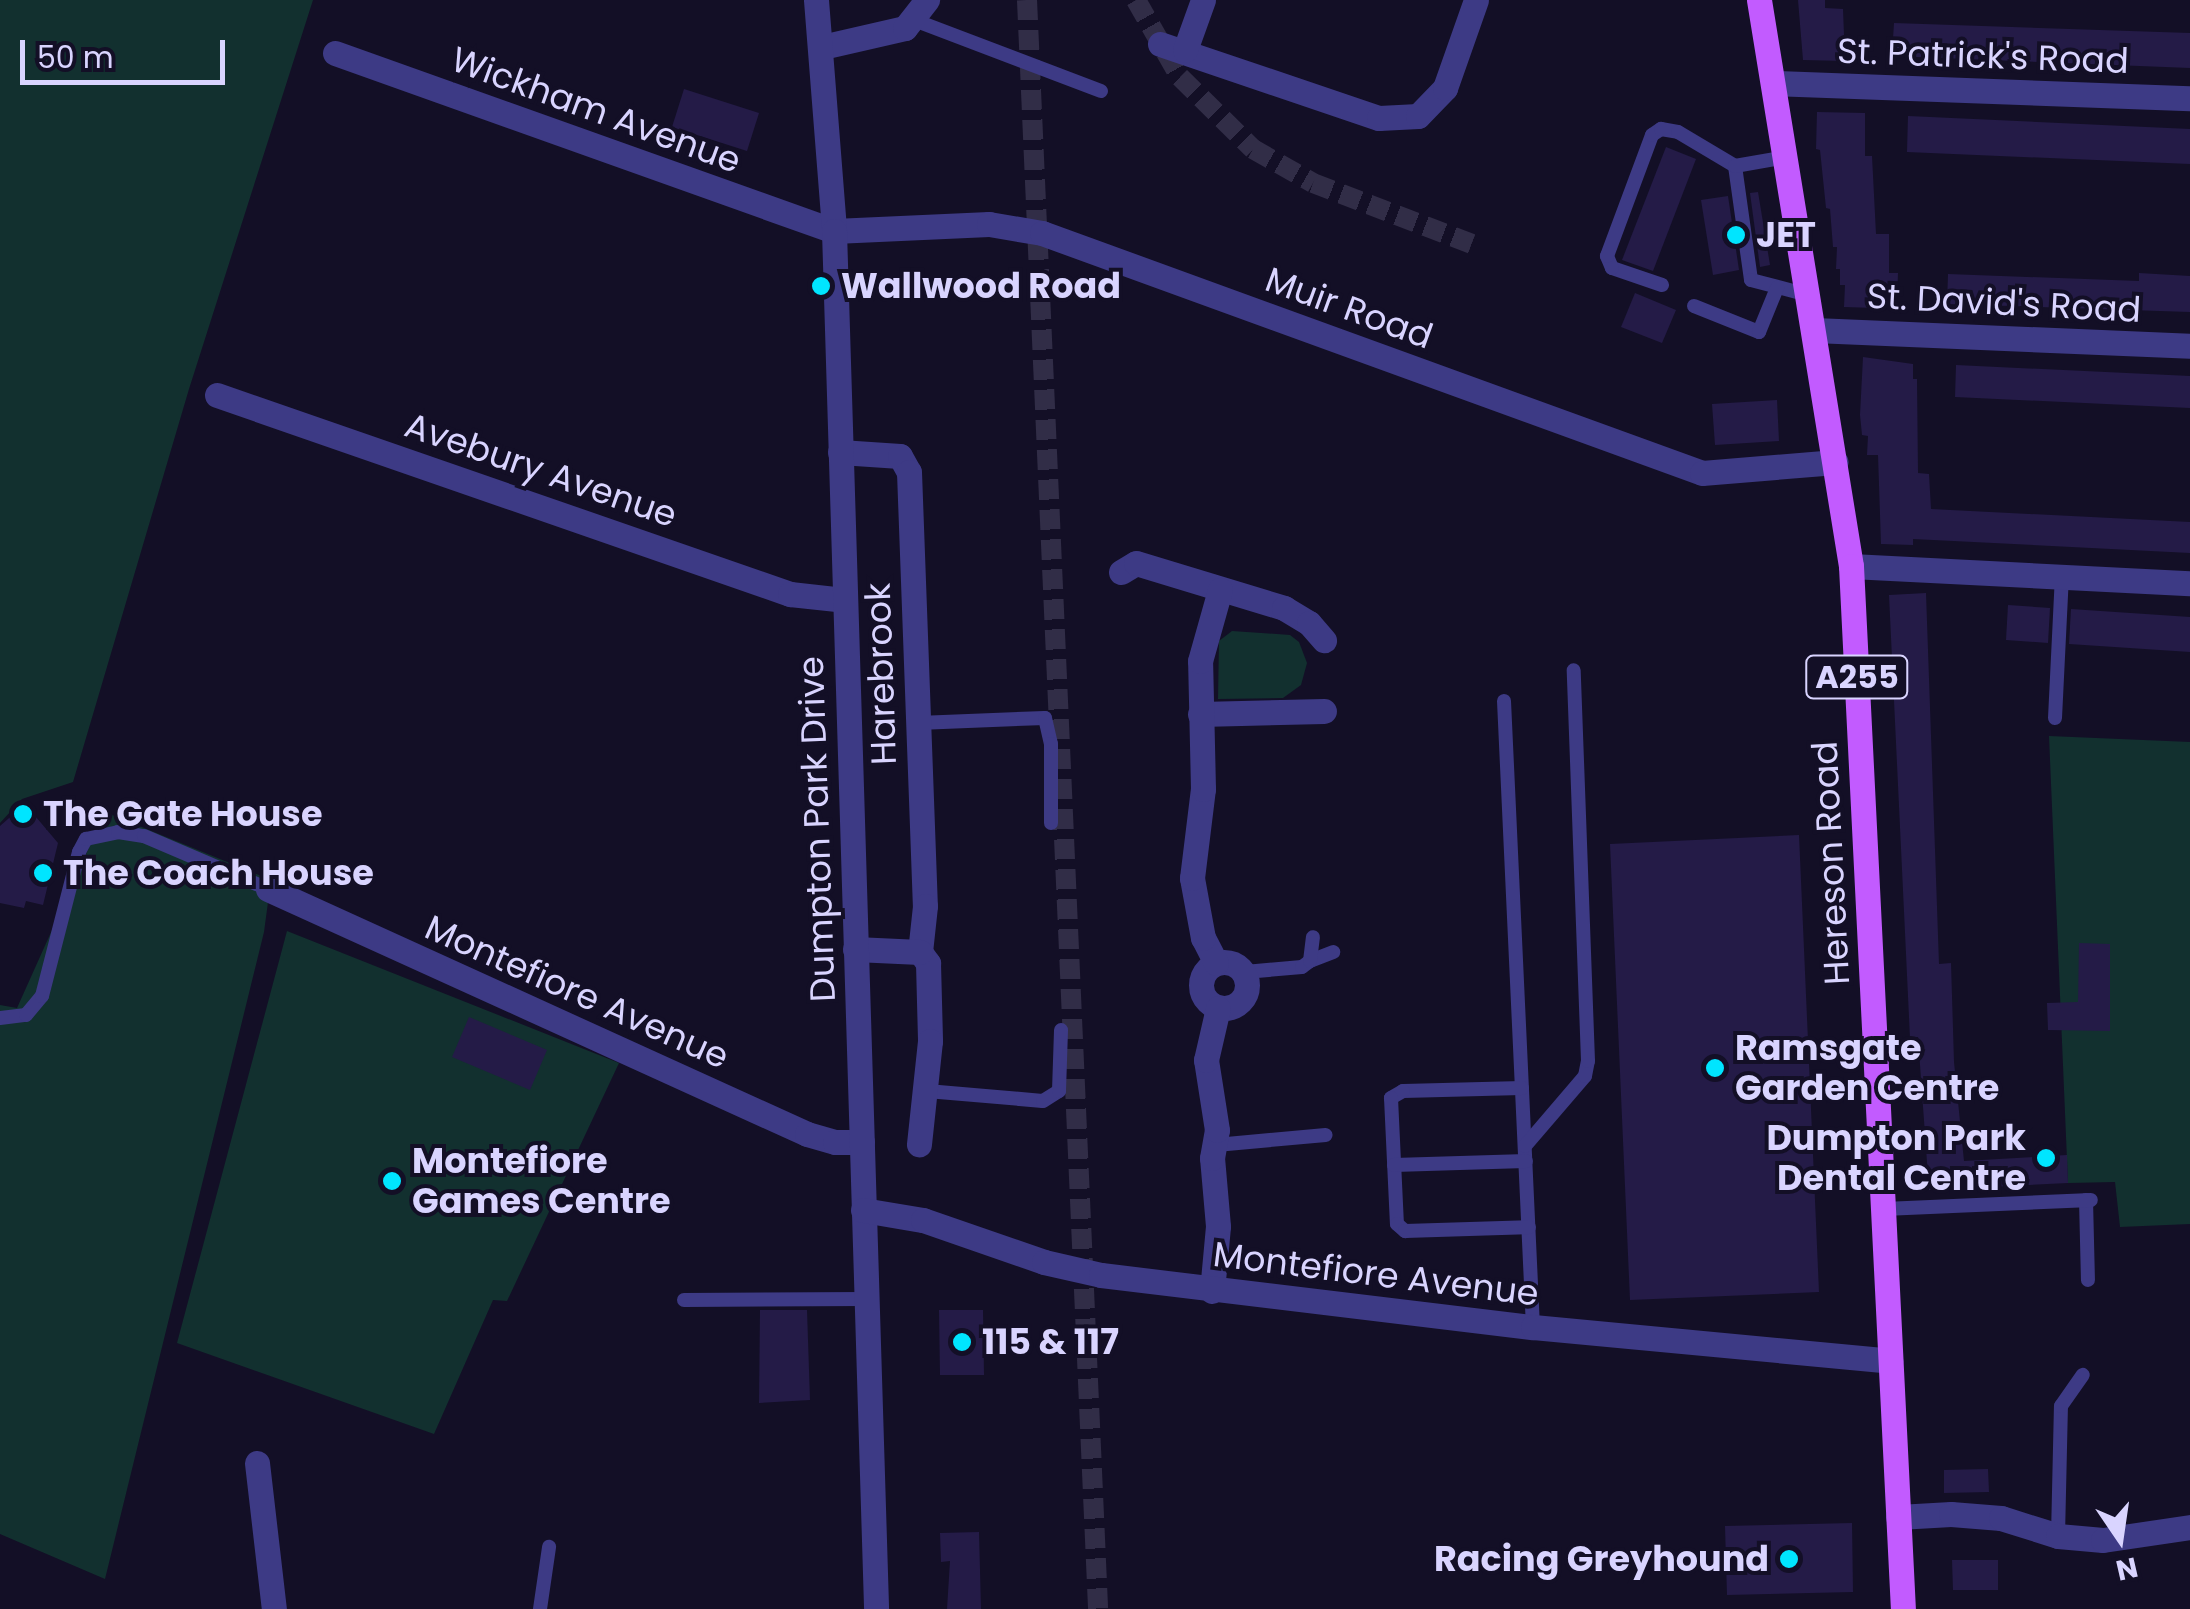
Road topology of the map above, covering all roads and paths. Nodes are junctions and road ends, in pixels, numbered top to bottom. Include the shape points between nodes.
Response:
1 (816, 0) edge
2 (1203, 0) edge
3 (1476, 0) edge
4 (1760, 0) edge
5 (920, 10) edge
6 (822, 46) junction
7 (335, 53) dead end
8 (1774, 83) junction
9 (1101, 91) dead end
10 (2190, 98) edge
11 (1788, 157) junction
12 (1735, 166) junction
13 (834, 231) junction
14 (1662, 286) dead end
15 (1777, 288) junction
16 (1809, 295) junction
17 (1694, 306) dead end
18 (1814, 330) junction
19 (2190, 346) edge
20 (216, 395) dead end
21 (840, 452) junction
22 (1836, 462) junction
23 (1851, 566) junction
24 (1121, 572) dead end
25 (2062, 577) junction
26 (2190, 583) edge
27 (1220, 590) junction
28 (844, 600) junction
29 (1324, 640) dead end
30 (1574, 670) dead end
31 (1504, 701) dead end
32 (1324, 711) dead end
33 (1200, 714) junction
34 (2055, 718) dead end
35 (918, 724) junction
36 (1051, 823) dead end
37 (268, 890) joint
38 (1313, 937) dead end
39 (855, 949) junction
40 (920, 952) junction
41 (1334, 952) dead end
42 (1310, 960) junction
43 (1216, 963) junction
44 (1245, 972) junction
45 (1218, 1008) junction
46 (0, 1018) edge
47 (1060, 1030) dead end
48 (1522, 1088) junction
49 (927, 1091) junction
50 (1326, 1136) dead end
51 (862, 1142) junction
52 (918, 1144) dead end
53 (1216, 1145) junction
54 (1526, 1153) junction
55 (1394, 1165) junction
56 (863, 1210) junction
57 (1884, 1210) junction
58 (1529, 1227) junction
59 (2088, 1280) dead end
60 (1212, 1290) junction
61 (866, 1299) junction
62 (684, 1300) dead end
63 (1534, 1327) junction
64 (1890, 1361) junction
65 (2083, 1375) dead end
66 (258, 1463) dead end
67 (1898, 1517) junction
68 (2190, 1527) edge
69 (2058, 1536) junction
70 (549, 1547) dead end
71 (274, 1609) edge
72 (540, 1609) edge
73 (876, 1609) edge
74 (1904, 1609) edge

1 - 6 street, Dumpton Park Drive
2 - 3 street via 1172,47 1380,118 1418,116 1445,88
4 - 8 main road, Hereson Road / A255
5 - 6 street via 885,35
5 - 9 lane
6 - 13 street, Dumpton Park Drive
7 - 13 street, Wickham Avenue
8 - 10 street, St. Patrick's Road
8 - 11 main road, Hereson Road / A255
11 - 12 lane
11 - 16 main road, Hereson Road / A255
12 - 14 lane via 1678,132 1652,135 1607,256 1612,268
12 - 15 lane via 1750,280
13 - 21 street, Dumpton Park Drive
13 - 22 street, Muir Road via 989,224 1042,234 1702,472
15 - 16 lane
15 - 17 lane via 1759,332
16 - 18 main road, Hereson Road / A255
18 - 19 street, St. David's Road
18 - 22 main road, Hereson Road / A255
20 - 28 street, Avebury Avenue via 790,594
21 - 28 street, Dumpton Park Drive
21 - 35 street, Harebrook via 900,456 909,472
22 - 23 main road, Hereson Road / A255
23 - 25 street
23 - 57 main road, Hereson Road / A255
24 - 27 street via 1136,563
25 - 26 street
25 - 34 lane
27 - 29 street via 1284,608
27 - 33 street via 1200,661
28 - 39 street, Dumpton Park Drive
30 - 54 lane via 1588,1061 1585,1076
31 - 48 lane
32 - 33 street
33 - 43 street via 1203,789 1192,878 1203,938
35 - 36 lane via 1045,718 1052,744
35 - 40 street, Harebrook via 925,906
37 - 46 lane via 144,836 118,832 86,840 42,996 26,1015
37 - 51 street, Montefiore Avenue via 807,1134
38 - 42 lane
39 - 40 street
39 - 51 street, Dumpton Park Drive
40 - 49 street, Harebrook via 928,963
41 - 42 lane
42 - 44 lane via 1302,967
43 - 44 street
43 - 45 street via 1200,986
44 - 45 street via 1246,996 1234,1007
45 - 53 street via 1206,1060
47 - 49 lane via 1059,1091 1043,1101
48 - 54 lane
48 - 55 lane via 1403,1091 1391,1098
49 - 52 street, Harebrook
50 - 53 lane
51 - 56 street, Dumpton Park Drive
53 - 60 street
54 - 55 lane
54 - 58 lane
55 - 58 lane via 1397,1224 1405,1231
56 - 60 street, Montefiore Avenue via 923,1220 1073,1269
56 - 61 street, Dumpton Park Drive
57 - 59 lane via 2089,1200
57 - 64 main road, Hereson Road / A255
58 - 63 lane
60 - 63 street, Montefiore Avenue
61 - 62 lane
61 - 73 street, Dumpton Park Drive
63 - 64 street, Montefiore Avenue
64 - 67 main road, Hereson Road / A255
65 - 69 lane via 2061,1406
66 - 71 street
67 - 69 street via 2000,1518
67 - 74 main road, Hereson Road / A255
68 - 69 street via 2103,1540
70 - 72 lane

